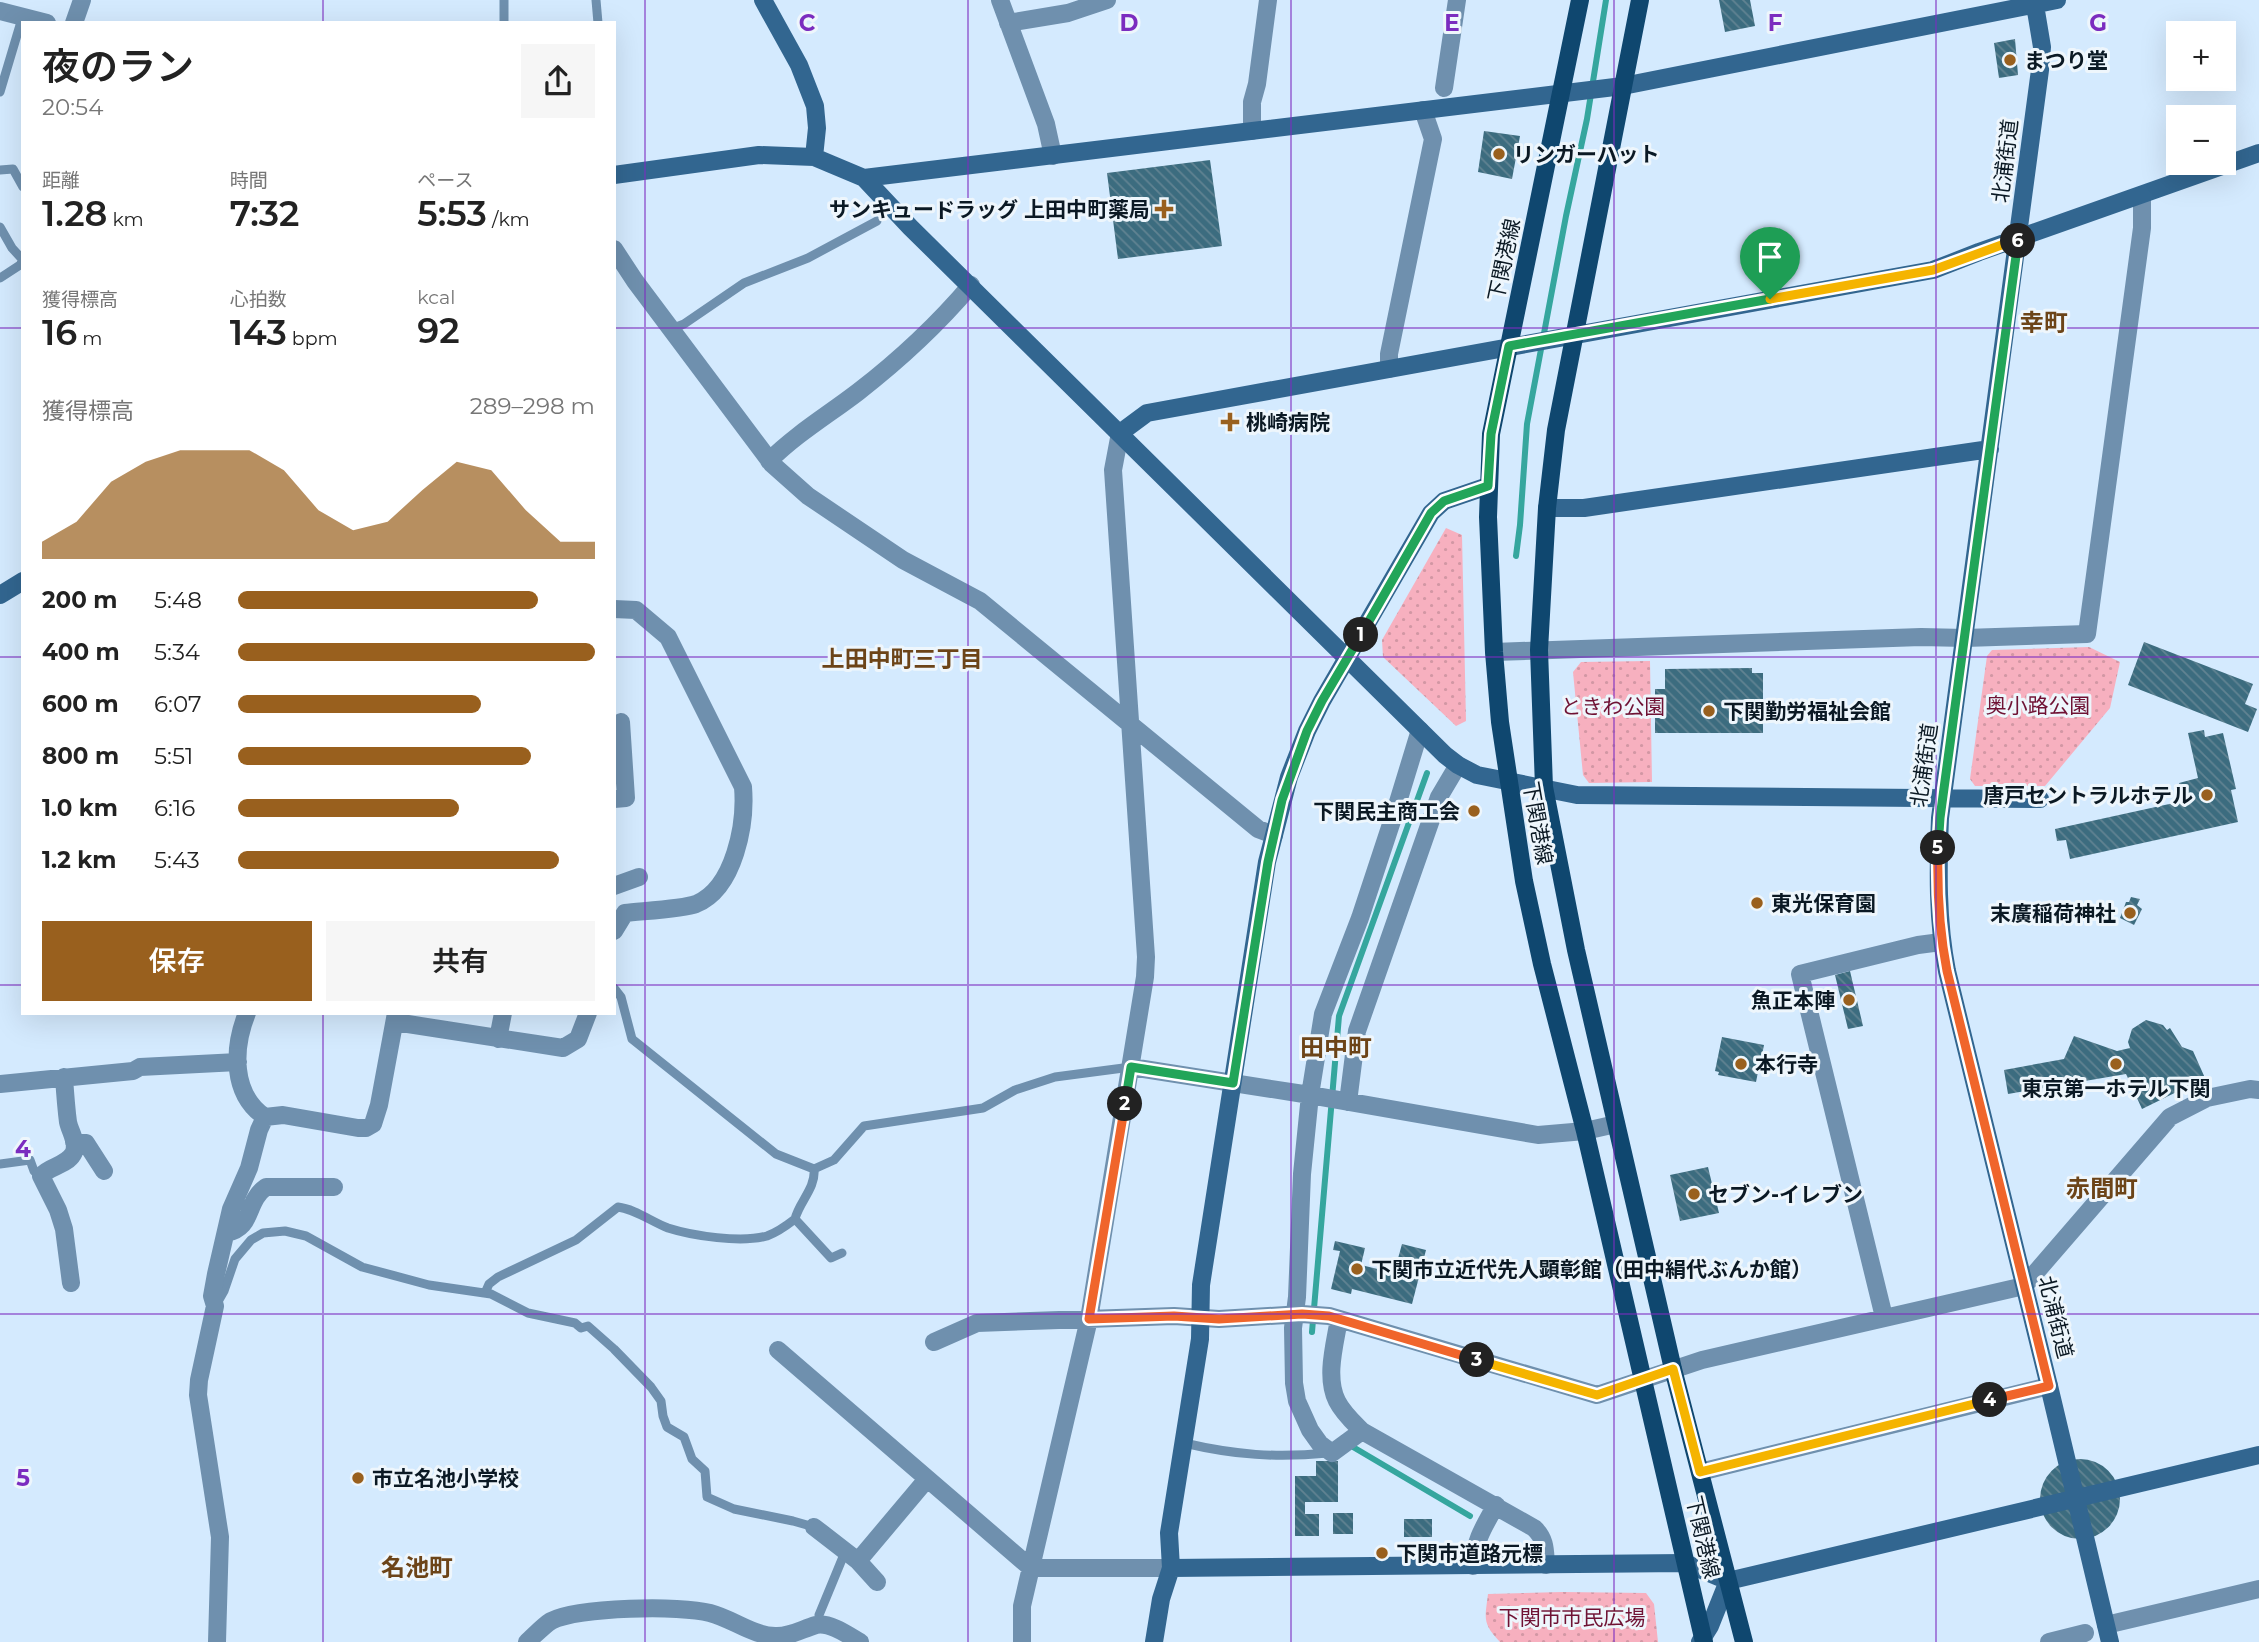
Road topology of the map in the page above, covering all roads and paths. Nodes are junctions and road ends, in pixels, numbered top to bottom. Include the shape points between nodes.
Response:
1 (82, 0) edge
2 (504, 0) edge
3 (596, 0) edge
4 (763, 0) edge
5 (999, 0) edge
6 (1107, 0) edge
7 (1268, 0) edge
8 (1457, 0) edge
9 (1580, 0) edge
10 (1640, 0) edge
11 (2057, 0) edge
12 (1088, 3) edge
13 (2035, 5) junction
14 (0, 11) edge
15 (23, 15) junction
16 (21, 21) edge
17 (41, 21) edge
18 (75, 21) edge
19 (505, 21) edge
20 (598, 21) edge
21 (21, 22) edge
22 (1007, 23) junction
23 (1623, 86) junction
24 (1444, 88) dead end
25 (0, 92) edge
26 (1571, 92) junction
27 (1423, 110) junction
28 (1252, 131) junction
29 (2259, 153) edge
30 (1053, 156) junction
31 (814, 157) junction
32 (0, 170) edge
33 (616, 175) edge
34 (864, 178) junction
35 (21, 183) edge
36 (2142, 195) junction
37 (877, 221) dead end
38 (0, 227) edge
39 (2018, 239) junction
40 (616, 252) edge
41 (21, 258) edge
42 (21, 263) edge
43 (0, 278) edge
44 (971, 285) junction
45 (671, 329) junction
46 (1567, 336) junction
47 (1516, 345) junction
48 (1389, 369) junction
49 (1120, 433) junction
50 (1990, 449) junction
51 (769, 461) junction
52 (1488, 486) junction
53 (1547, 508) junction
54 (21, 582) edge
55 (0, 595) edge
56 (616, 609) edge
57 (1965, 638) junction
58 (1539, 650) junction
59 (1494, 652) junction
60 (1347, 660) junction
61 (621, 722) dead end
62 (1129, 724) junction
63 (1420, 730) junction
64 (1458, 765) junction
65 (1508, 783) junction
66 (1544, 787) junction
67 (616, 799) edge
68 (1943, 799) junction
69 (2040, 799) dead end
70 (1274, 835) junction
71 (639, 877) dead end
72 (616, 885) edge
73 (616, 927) edge
74 (1941, 942) junction
75 (616, 991) edge
76 (246, 1015) edge
77 (503, 1015) edge
78 (587, 1015) edge
79 (395, 1018) edge
80 (498, 1039) junction
81 (238, 1062) junction
82 (1131, 1067) junction
83 (64, 1077) junction
84 (1233, 1083) junction
85 (0, 1084) edge
86 (2259, 1090) edge
87 (1314, 1096) junction
88 (1345, 1102) junction
89 (265, 1117) junction
90 (1616, 1124) junction
91 (1584, 1131) junction
92 (74, 1142) junction
93 (0, 1164) edge
94 (814, 1169) junction
95 (104, 1171) dead end
96 (41, 1177) junction
97 (334, 1187) dead end
98 (795, 1219) junction
99 (226, 1233) junction
100 (842, 1252) dead end
101 (71, 1283) dead end
102 (2024, 1286) junction
103 (485, 1293) junction
104 (215, 1307) junction
105 (1299, 1314) junction
106 (1202, 1317) junction
107 (1334, 1317) junction
108 (1884, 1317) junction
109 (1089, 1319) junction
110 (934, 1342) dead end
111 (778, 1350) dead end
112 (1673, 1369) junction
113 (1642, 1380) junction
114 (2049, 1386) junction
115 (1362, 1431) junction
116 (1184, 1443) junction
117 (1332, 1453) junction
118 (2259, 1454) edge
119 (1700, 1472) junction
120 (928, 1479) junction
121 (2075, 1499) junction
122 (1496, 1505) junction
123 (814, 1527) joint
124 (851, 1557) junction
125 (1685, 1563) junction
126 (1546, 1565) junction
127 (1473, 1566) junction
128 (1031, 1568) junction
129 (1171, 1568) junction
130 (1728, 1581) junction
131 (877, 1582) dead end
132 (2259, 1589) edge
133 (820, 1625) junction
134 (2085, 1633) dead end
135 (2108, 1633) edge
136 (1702, 1641) edge
137 (217, 1642) edge
138 (527, 1642) edge
139 (860, 1642) edge
140 (1022, 1642) edge
141 (1154, 1642) edge
142 (1744, 1642) edge
143 (2049, 1642) edge

1 - 18 street
2 - 19 lane
3 - 20 lane
4 - 31 street via 799,65 815,106
5 - 22 street
6 - 12 street
7 - 28 street via 1252,102
8 - 24 street
9 - 26 main road, 下関港線
10 - 23 main road, 下関港線
11 - 13 street
12 - 22 street via 1068,13
13 - 23 street
13 - 39 street, 北浦街道 via 2042,47
14 - 15 street
15 - 16 lane
15 - 17 street
21 - 25 lane
22 - 30 street via 1046,124
23 - 26 street
23 - 46 main road, 下関港線
26 - 27 street
26 - 47 main road, 下関港線
27 - 28 street
27 - 48 street via 1433,139
28 - 30 street
29 - 36 street
30 - 34 street
31 - 33 street via 759,155
31 - 34 street
32 - 35 lane via 13,169
34 - 44 street
36 - 39 street
36 - 57 street via 2142,229 2087,634
37 - 45 lane via 808,258 744,283
38 - 41 lane
39 - 46 street via 1933,270
39 - 50 street, 北浦街道
40 - 45 street
42 - 43 lane
44 - 49 street
44 - 51 street via 954,307 883,371
45 - 51 street
46 - 47 street
46 - 53 main road, 下関港線
47 - 48 street
47 - 52 main road, 下関港線 via 1491,434
48 - 49 street via 1147,413
49 - 60 street
49 - 62 street via 1113,470
50 - 53 street via 1584,508
50 - 57 street, 北浦街道
51 - 62 street via 808,496 903,560 980,601
52 - 59 main road, 下関港線
52 - 60 street via 1444,501 1431,513
53 - 58 main road, 下関港線
54 - 55 street
56 - 73 street via 636,610 668,637 743,787 744,805 738,846 725,877 711,894 696,904 625,913
57 - 58 street
57 - 68 street, 北浦街道
58 - 59 street
58 - 66 main road, 下関港線
59 - 65 main road, 下関港線
60 - 63 street
60 - 70 street via 1307,731
61 - 67 street via 626,798
62 - 70 street via 1258,829
62 - 82 street via 1146,957
63 - 64 street
63 - 87 street via 1323,1014
64 - 65 street
64 - 88 street via 1439,797 1357,1031
65 - 66 street
65 - 91 main road, 下関港線 via 1542,964
66 - 68 street via 1577,795
66 - 90 main road, 下関港線
68 - 69 street
68 - 74 street, 北浦街道 via 1938,857
70 - 84 street
71 - 72 street
74 - 102 street, 北浦街道
74 - 108 street via 1800,974
75 - 94 lane via 632,1039 776,1154
76 - 81 street via 237,1045
77 - 80 street
78 - 80 street via 579,1039 563,1048
79 - 80 street
79 - 89 street via 373,1124 358,1128 283,1115
81 - 83 street
81 - 89 street via 248,1102
82 - 84 street
82 - 94 lane via 1055,1077 1015,1090 983,1108 864,1126 834,1160
82 - 109 street
83 - 85 street
83 - 92 street
84 - 87 street
84 - 106 street via 1201,1285
86 - 102 street via 2207,1098 2170,1117
87 - 88 street
87 - 105 street via 1302,1174
88 - 91 street via 1538,1135
89 - 99 street
90 - 91 street
90 - 112 main road, 下関港線
91 - 113 main road, 下関港線
92 - 95 street via 86,1143
92 - 96 street via 72,1156
93 - 96 lane via 30,1160
94 - 98 lane via 808,1196
96 - 101 street via 64,1229
97 - 99 street via 266,1187 254,1199 242,1227
98 - 100 lane via 831,1258
98 - 103 lane via 768,1235 720,1237 669,1228 618,1207 576,1240 498,1277
99 - 104 street via 212,1296
102 - 108 street
102 - 114 street, 北浦街道
103 - 104 lane via 362,1268 306,1236 274,1231 257,1235 235,1259
103 - 123 lane via 528,1313 588,1326 614,1349 656,1394 667,1427 684,1437 692,1459 705,1471 707,1497 734,1509
104 - 137 street via 198,1395 220,1537
105 - 106 street
105 - 107 street
105 - 117 street via 1293,1363 1297,1401 1310,1430
106 - 109 street
106 - 116 street
107 - 113 street via 1597,1395
107 - 115 street via 1336,1400
108 - 112 street
109 - 110 street via 977,1323
109 - 128 street
111 - 120 street
112 - 113 street
112 - 119 main road, 下関港線
113 - 125 main road, 下関港線
114 - 119 street
114 - 121 street, 北浦街道
115 - 117 street
115 - 122 street
116 - 117 lane via 1252,1455
116 - 129 street via 1169,1532
118 - 121 street
119 - 130 main road, 下関港線
120 - 124 street
120 - 128 street
121 - 130 street
121 - 135 street, 北浦街道
122 - 126 street via 1541,1534
122 - 127 street via 1478,1537
123 - 124 street
124 - 131 street
124 - 133 lane via 820,1615
125 - 126 street
125 - 130 street
125 - 136 main road, 下関港線
126 - 127 street
127 - 129 street
128 - 129 street
128 - 140 street via 1022,1605
129 - 141 street
130 - 136 street
130 - 142 main road, 下関港線
132 - 135 street
133 - 138 street via 777,1637 748,1631 705,1612 599,1610 552,1621
133 - 139 street
134 - 143 street

